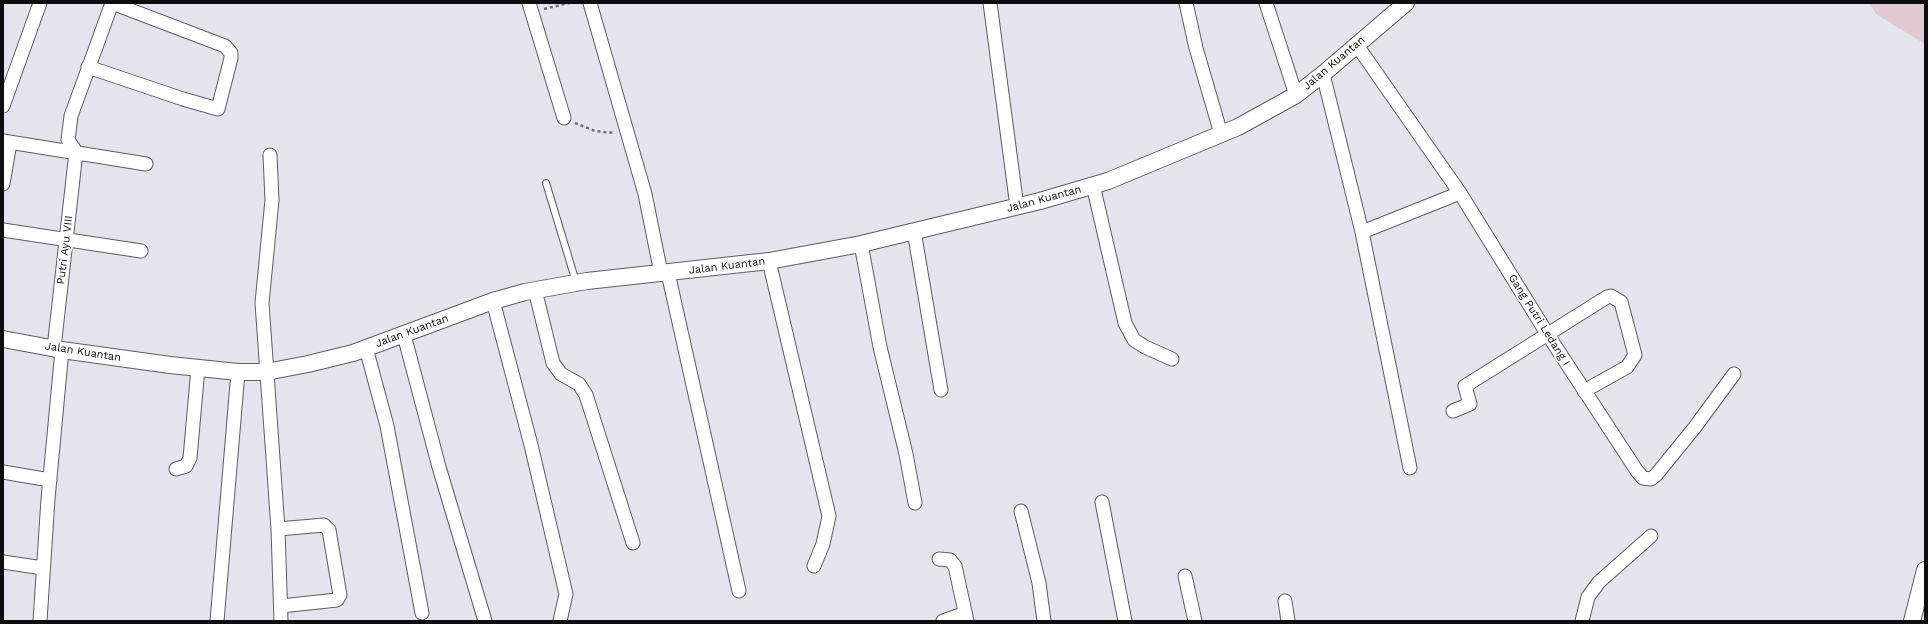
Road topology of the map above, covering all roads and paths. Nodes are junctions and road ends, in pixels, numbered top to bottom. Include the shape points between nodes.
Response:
1 (40, 3) edge
2 (112, 3) edge
3 (569, 3) edge
4 (590, 3) edge
5 (990, 3) edge
6 (1186, 3) edge
7 (1266, 3) edge
8 (1406, 3) edge
9 (530, 8) edge
10 (1356, 44) junction
11 (88, 67) junction
12 (1323, 74) junction
13 (1296, 94) junction
14 (3, 106) edge
15 (564, 118) joint
16 (627, 131) junction
17 (1221, 134) junction
18 (7, 142) edge
19 (76, 152) junction
20 (270, 155) dead end
21 (146, 164) dead end
22 (546, 183) dead end
23 (3, 184) edge
24 (1094, 185) junction
25 (1460, 193) junction
26 (1017, 207) junction
27 (3, 230) edge
28 (914, 231) junction
29 (1362, 232) junction
30 (67, 239) junction
31 (861, 244) junction
32 (141, 251) dead end
33 (770, 261) junction
34 (664, 273) junction
35 (576, 283) junction
36 (535, 290) junction
37 (493, 301) junction
38 (404, 335) junction
39 (1548, 335) junction
40 (3, 339) edge
41 (366, 348) junction
42 (58, 349) junction
43 (1172, 359) dead end
44 (198, 368) junction
45 (238, 372) junction
46 (266, 372) junction
47 (1734, 374) dead end
48 (941, 390) dead end
49 (1584, 391) junction
50 (1453, 411) dead end
51 (1410, 468) dead end
52 (176, 469) dead end
53 (3, 472) edge
54 (50, 480) junction
55 (1102, 502) dead end
56 (915, 503) dead end
57 (1021, 511) dead end
58 (278, 529) junction
59 (1651, 536) dead end
60 (633, 543) dead end
61 (939, 559) dead end
62 (3, 562) edge
63 (814, 566) dead end
64 (43, 568) junction
65 (1925, 570) edge
66 (1185, 576) dead end
67 (739, 591) dead end
68 (1285, 601) dead end
69 (281, 606) junction
70 (1917, 612) edge
71 (422, 613) dead end
72 (966, 617) edge
73 (40, 621) edge
74 (216, 621) edge
75 (281, 621) edge
76 (485, 621) edge
77 (560, 621) edge
78 (944, 621) edge
79 (1044, 621) edge
80 (1125, 621) edge
81 (1195, 621) edge
82 (1288, 621) edge
83 (1582, 621) edge

1 - 14 street
2 - 11 street
2 - 11 street via 225,46 231,58 218,109
3 - 9 path
4 - 16 street
5 - 26 street
6 - 17 street
7 - 13 street
8 - 10 street, Jalan Kuantan
9 - 15 street
10 - 12 street, Jalan Kuantan
10 - 25 street, Gang Putri Ledang I
11 - 19 street via 71,116 68,134 68,140
12 - 13 street, Jalan Kuantan
12 - 29 street
13 - 17 street, Jalan Kuantan via 1274,109
15 - 16 path via 595,131
16 - 34 street
17 - 24 street, Jalan Kuantan via 1149,166
18 - 19 street
18 - 23 street
19 - 21 street
19 - 30 street, Putri Ayu VIII
20 - 46 street via 272,200 262,304
22 - 35 lane
24 - 26 street, Jalan Kuantan
24 - 43 street via 1125,323 1134,340
25 - 29 street
25 - 39 street, Gang Putri Ledang I
26 - 28 street, Jalan Kuantan
27 - 30 street
28 - 31 street, Jalan Kuantan
28 - 48 street
29 - 51 street
30 - 32 street
30 - 42 street, Putri Ayu VIII
31 - 33 street, Jalan Kuantan
31 - 56 street via 880,347
33 - 34 street, Jalan Kuantan
33 - 63 street via 829,516 823,544
34 - 35 street, Jalan Kuantan
34 - 67 street
35 - 36 street, Jalan Kuantan
36 - 37 street, Jalan Kuantan
36 - 60 street via 553,362 561,374 579,384 586,395
37 - 38 street, Jalan Kuantan
37 - 77 street via 531,445 566,594
38 - 41 street, Jalan Kuantan
38 - 76 street via 439,468
39 - 49 street, Gang Putri Ledang I
39 - 49 street via 1607,297 1611,296 1621,302 1635,355 1627,366
39 - 50 street via 1466,386 1470,404
40 - 42 street, Jalan Kuantan
41 - 46 street, Jalan Kuantan via 308,364
41 - 71 street via 387,426
42 - 44 street, Jalan Kuantan
42 - 54 street, Putri Ayu VIII
44 - 45 street, Jalan Kuantan
44 - 52 street via 190,458 186,466
45 - 46 street, Jalan Kuantan
45 - 74 street
46 - 58 street
47 - 49 street, Gang Putri Ledang I via 1656,475 1646,480 1636,471
53 - 54 street
54 - 64 street, Putri Ayu VIII
55 - 80 street
57 - 79 street via 1039,583
58 - 69 street
58 - 69 street via 324,525 329,530 340,595 337,600
59 - 83 street via 1599,582 1588,597
61 - 72 street via 953,562
62 - 64 street
64 - 73 street, Putri Ayu VIII
65 - 70 street
66 - 81 street
68 - 82 street
69 - 75 street
72 - 78 street

